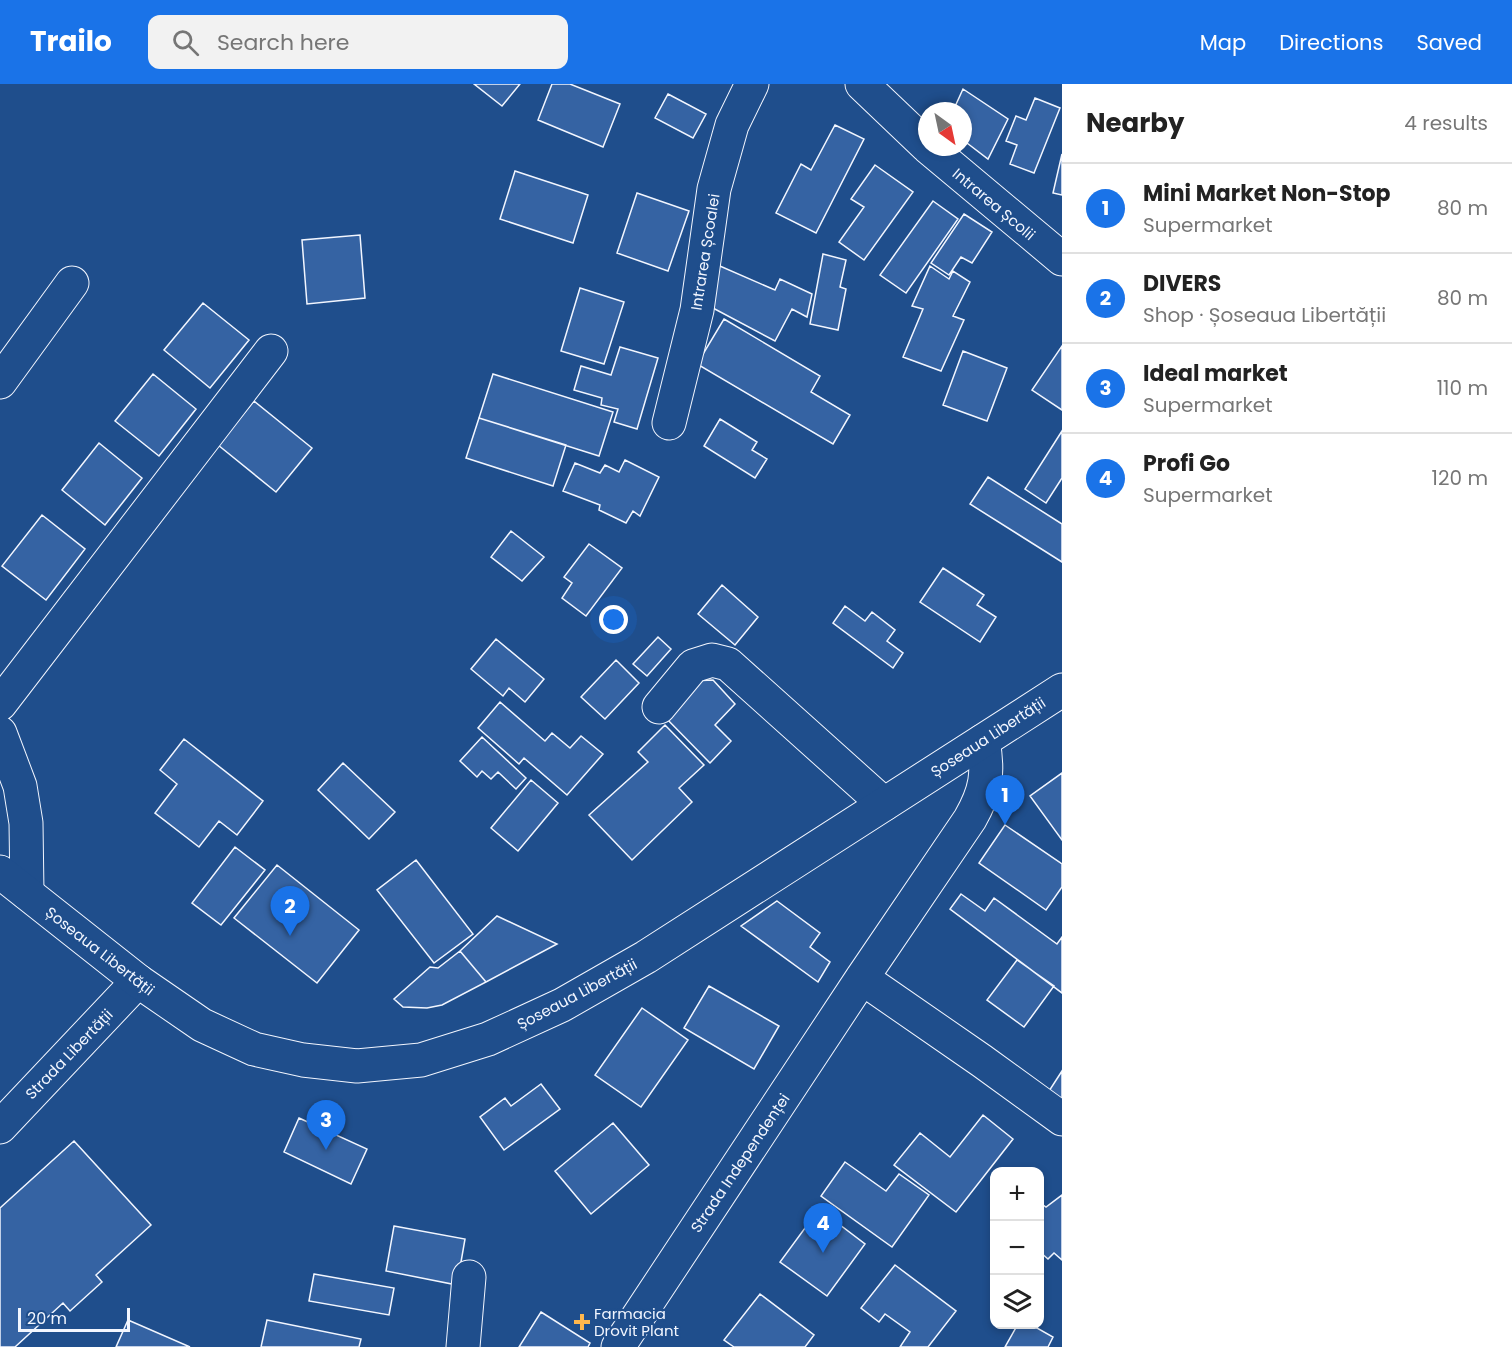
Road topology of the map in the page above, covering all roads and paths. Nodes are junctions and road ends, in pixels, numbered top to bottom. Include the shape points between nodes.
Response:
1 (752, 84) edge
2 (862, 84) edge
3 (918, 137) edge
4 (940, 156) edge
5 (1062, 258) edge
6 (72, 283) dead end
7 (271, 351) dead end
8 (0, 382) edge
9 (669, 423) dead end
10 (1062, 690) edge
11 (0, 704) edge
12 (659, 707) dead end
13 (0, 733) edge
14 (983, 741) junction
15 (884, 804) junction
16 (0, 872) edge
17 (27, 893) junction
18 (862, 978) junction
19 (138, 981) junction
20 (1062, 1119) edge
21 (0, 1127) edge
22 (469, 1277) dead end
23 (463, 1347) edge
24 (618, 1347) edge

1 - 9 street, Intrarea Școalei via 732,124 714,189 697,310
2 - 3 street, Intrarea Școlii
4 - 5 street, Intrarea Școlii
6 - 8 street
7 - 11 street
10 - 14 street, Șoseaua Libertății
12 - 15 street via 693,666 712,660 728,664
13 - 17 street via 20,786 26,823
14 - 15 street, Șoseaua Libertății
14 - 18 street, Strada Independenței via 987,763 979,804
15 - 19 street, Șoseaua Libertății via 646,957 562,1005 488,1039 421,1060 357,1066 254,1049 202,1025
16 - 17 street, Șoseaua Libertății
17 - 19 street, Șoseaua Libertății
18 - 20 street
18 - 24 street, Strada Independenței
19 - 21 street, Strada Libertății
22 - 23 street

